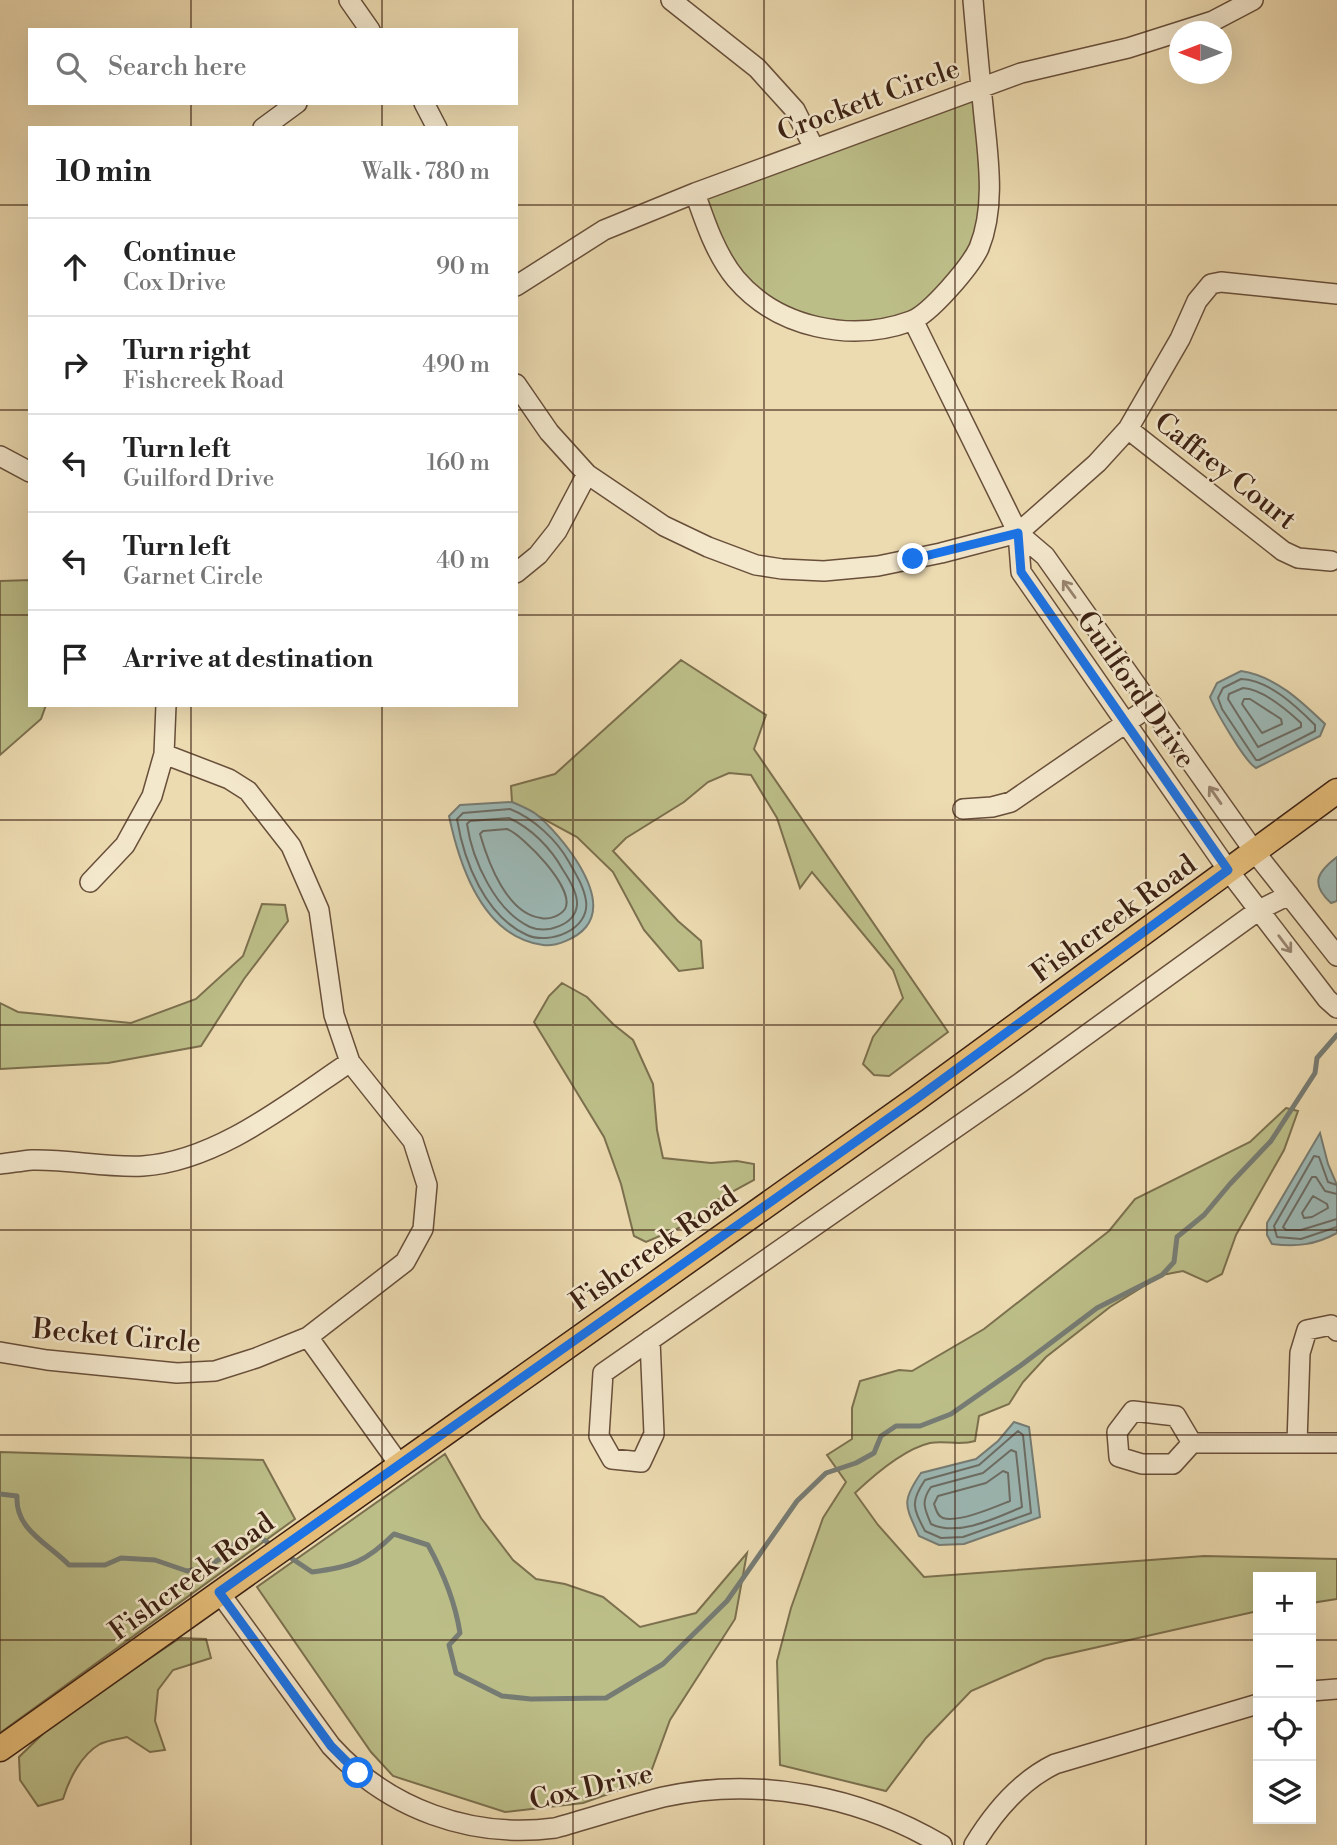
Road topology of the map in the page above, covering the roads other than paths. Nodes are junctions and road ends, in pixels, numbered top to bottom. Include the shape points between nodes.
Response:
1 (349, 0) edge
2 (671, 0) edge
3 (973, 0) edge
4 (1253, 0) edge
5 (369, 28) edge
6 (981, 88) junction
7 (294, 105) edge
8 (425, 105) edge
9 (266, 126) edge
10 (436, 126) edge
11 (814, 148) junction
12 (695, 193) junction
13 (518, 285) edge
14 (1337, 294) edge
15 (913, 320) junction
16 (518, 387) edge
17 (1128, 429) junction
18 (0, 456) edge
19 (28, 471) edge
20 (587, 474) junction
21 (1018, 533) junction
22 (1331, 561) dead end
23 (518, 571) edge
24 (1152, 705) junction
25 (166, 707) edge
26 (1126, 723) junction
27 (164, 754) junction
28 (1337, 791) edge
29 (963, 809) dead end
30 (1254, 851) junction
31 (1228, 870) junction
32 (90, 882) dead end
33 (1289, 895) junction
34 (1259, 910) junction
35 (1337, 956) edge
36 (1337, 1008) edge
37 (350, 1062) junction
38 (0, 1164) edge
39 (1337, 1331) edge
40 (308, 1337) junction
41 (650, 1340) junction
42 (0, 1352) edge
43 (1192, 1443) dead end
44 (1297, 1443) junction
45 (1337, 1443) edge
46 (399, 1464) junction
47 (219, 1592) junction
48 (1337, 1689) edge
49 (1316, 1691) edge
50 (1253, 1705) edge
51 (0, 1749) edge
52 (556, 1837) edge
53 (942, 1845) edge
54 (974, 1845) edge

1 - 5 street
2 - 11 street via 757,68 795,110
3 - 6 street
4 - 6 street, Crockett Circle via 1213,21
6 - 11 street, Crockett Circle
6 - 15 street via 989,185 978,248 951,288
7 - 9 street
8 - 10 street
11 - 12 street, Crockett Circle
12 - 13 street, Crockett Circle via 604,230
12 - 15 street via 709,232 736,279 790,320 863,331
14 - 17 street via 1211,284 1197,301
15 - 21 street, Guilford Drive
16 - 20 street via 549,432
17 - 21 street
17 - 22 street, Caffrey Court via 1283,551 1298,558
18 - 19 street
20 - 21 street via 664,526 756,565 782,569 878,566
20 - 23 street via 557,531
24 -> 21 street, Guilford Drive via 1045,556
21 - 26 street, Guilford Drive via 1021,572
24 - 26 street
30 -> 24 street, Guilford Drive
25 - 27 street
26 - 29 street via 1011,802
26 - 31 street, Guilford Drive
27 - 32 street via 152,796 125,845
27 - 37 street, Becket Circle via 248,791 291,846 319,910 334,1015
28 - 30 main road, Fishcreek Road
30 - 31 main road, Fishcreek Road
30 - 33 street, Guilford Drive
31 - 34 street, Guilford Drive
31 - 46 main road, Fishcreek Road via 916,1099
33 - 34 street
33 - 35 street, Guilford Drive
34 -> 36 street, Guilford Drive
34 - 41 street
37 - 38 street via 251,1128 176,1160 145,1166 33,1160
37 - 40 street, Becket Circle via 413,1141 427,1185 423,1229 405,1262
39 - 44 street via 1331,1325 1307,1330 1300,1353
40 - 42 street, Becket Circle via 215,1371 177,1373
40 - 46 street
41 - 41 street via 603,1373 599,1436 612,1459 641,1462 654,1434
43 - 44 street
44 - 45 street
46 - 47 main road, Fishcreek Road
47 - 51 main road, Fishcreek Road
47 - 52 street, Cox Drive via 331,1746 361,1776 409,1806 441,1818
48 - 49 street
50 - 54 street via 1055,1763 1026,1781
52 - 53 street, Cox Drive via 664,1797 756,1789 857,1806

